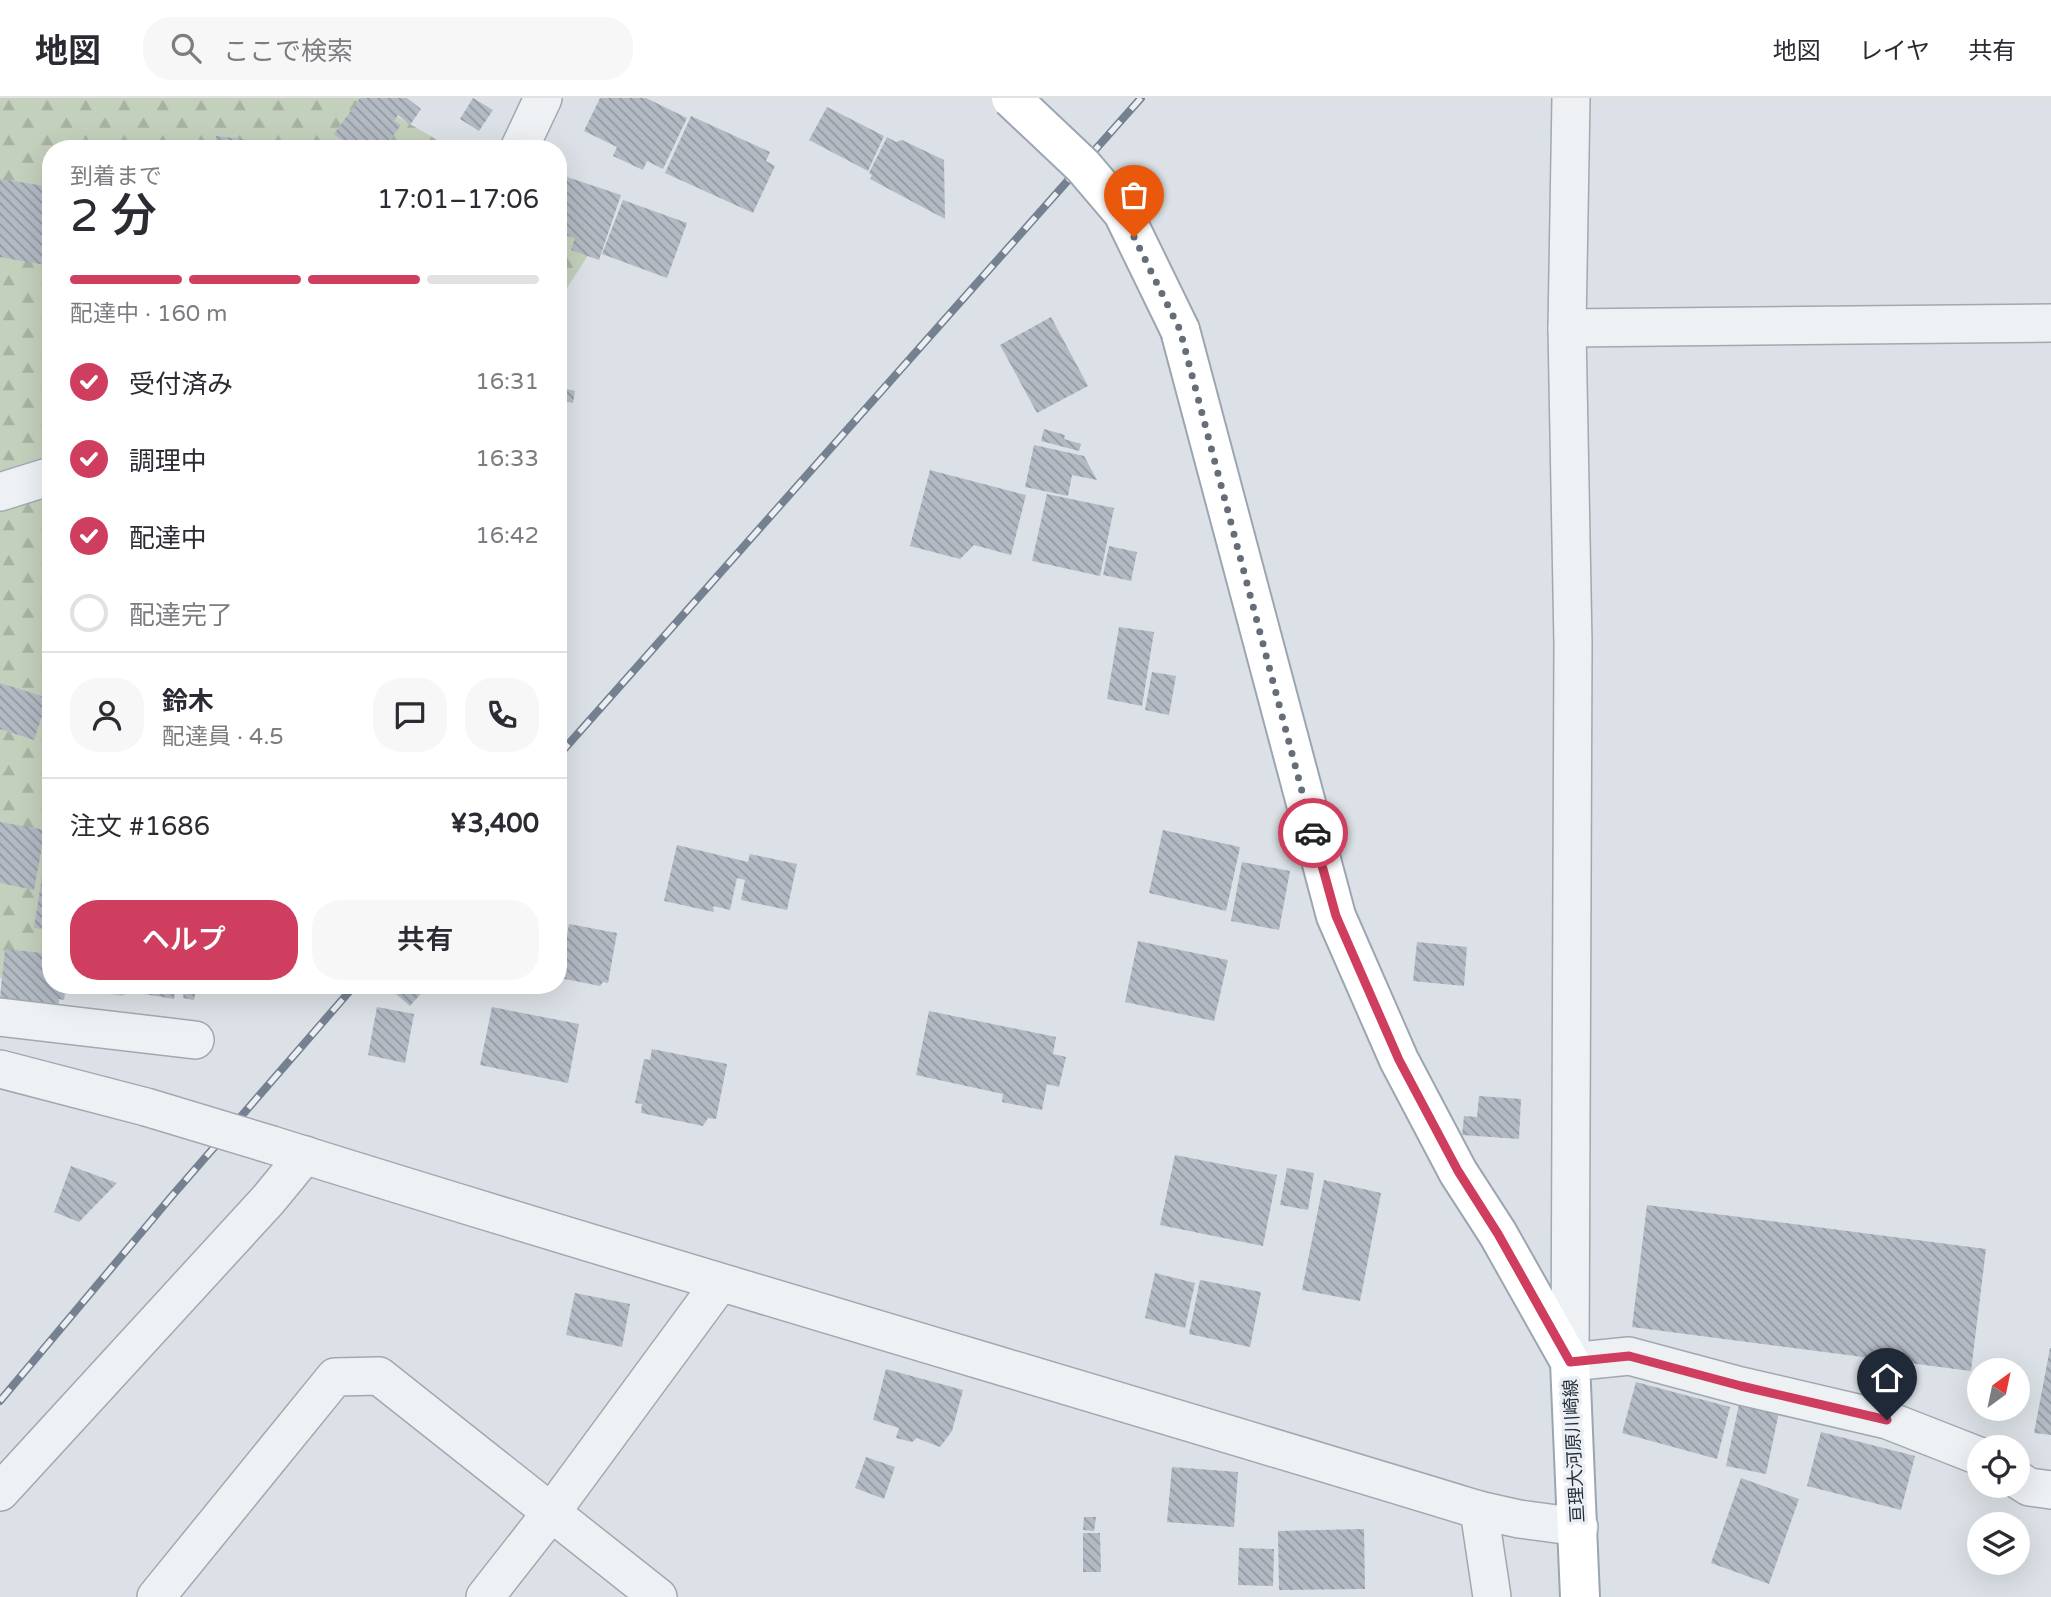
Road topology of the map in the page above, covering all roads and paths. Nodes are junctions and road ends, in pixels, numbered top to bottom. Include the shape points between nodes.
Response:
1 (543, 98) edge
2 (1011, 98) edge
3 (1571, 98) edge
4 (523, 140) edge
5 (2051, 323) edge
6 (1567, 328) junction
7 (42, 479) edge
8 (0, 492) edge
9 (0, 1017) edge
10 (195, 1040) dead end
11 (0, 1069) edge
12 (288, 1150) junction
13 (720, 1283) junction
14 (1570, 1362) junction
15 (1967, 1451) edge
16 (2030, 1487) edge
17 (2051, 1490) edge
18 (0, 1492) edge
19 (1479, 1510) junction
20 (550, 1514) junction
21 (1570, 1526) junction
22 (156, 1597) edge
23 (485, 1597) edge
24 (658, 1597) edge
25 (1492, 1597) edge
26 (1580, 1597) edge

1 - 4 street
2 - 14 main road, 亘理大河原川崎線, bridge via 1083,166 1122,213 1180,330 1336,916 1399,1060
3 - 6 street
5 - 6 street
6 - 14 street via 1573,644
7 - 8 street
9 - 10 street
11 - 12 street, bridge
12 - 13 street
12 - 18 street via 268,1200
13 - 19 street
13 - 20 street
14 - 15 street via 1629,1356 1887,1420
14 - 21 main road, 亘理大河原川崎線
16 - 17 street
19 - 21 street
19 - 25 street
20 - 22 street via 379,1376 335,1377
20 - 23 street
20 - 24 street
21 - 26 main road, 亘理大河原川崎線

